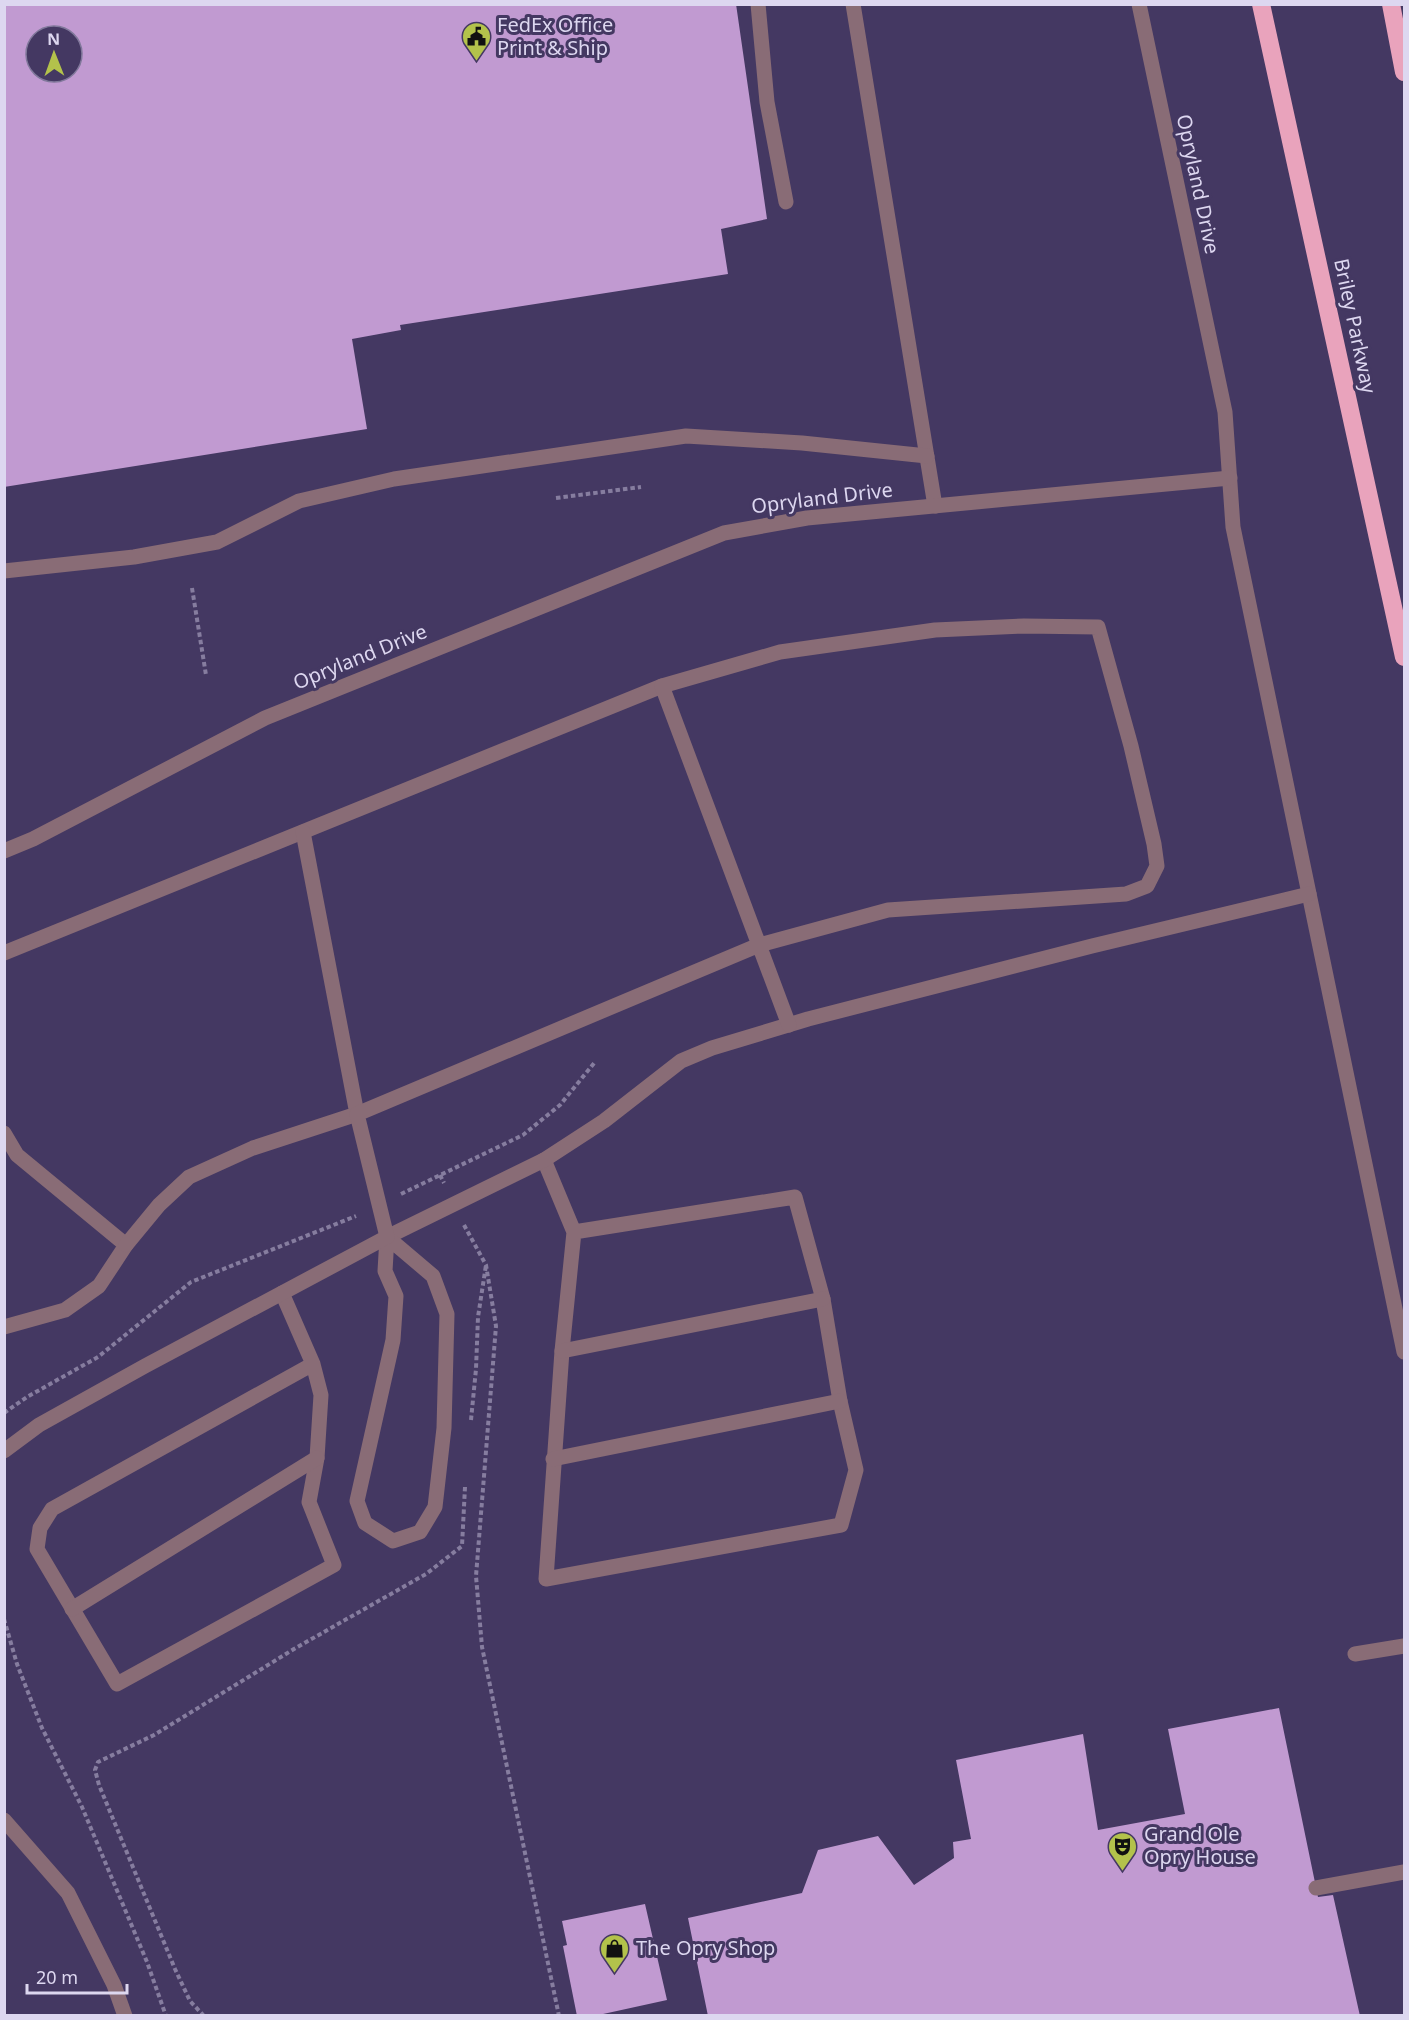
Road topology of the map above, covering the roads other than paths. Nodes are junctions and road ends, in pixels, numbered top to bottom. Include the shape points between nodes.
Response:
1 (758, 4) edge
2 (853, 4) edge
3 (1139, 4) edge
4 (1261, 4) edge
5 (1391, 4) edge
6 (1404, 72) edge
7 (786, 202) dead end
8 (927, 456) junction
9 (1230, 478) junction
10 (935, 506) junction
11 (4, 571) edge
12 (1404, 657) edge
13 (662, 687) junction
14 (303, 832) junction
15 (4, 851) edge
16 (1310, 894) junction
17 (759, 945) junction
18 (4, 953) edge
19 (789, 1024) junction
20 (357, 1114) junction
21 (4, 1133) edge
22 (544, 1160) junction
23 (574, 1232) junction
24 (387, 1237) junction
25 (126, 1245) junction
26 (282, 1293) junction
27 (823, 1299) junction
28 (4, 1327) edge
29 (562, 1351) junction
30 (1404, 1352) edge
31 (313, 1364) junction
32 (840, 1401) junction
33 (4, 1451) edge
34 (317, 1458) junction
35 (553, 1459) junction
36 (72, 1609) junction
37 (1404, 1646) edge
38 (1355, 1654) dead end
39 (4, 1820) edge
40 (1404, 1872) edge
41 (1316, 1888) dead end
42 (125, 2016) edge

1 - 7 lane via 767,102
2 - 8 lane
3 - 9 lane, Opryland Drive via 1225,412
4 - 12 highway, Briley Parkway
5 - 6 highway
8 - 10 lane
8 - 11 lane via 802,442 686,436 394,479 298,501 218,542 134,557
9 - 10 lane, Opryland Drive
9 - 16 lane via 1233,527
10 - 15 lane, Opryland Drive via 807,518 724,533 265,718
13 - 14 lane
13 - 17 lane
13 - 17 lane via 780,652 924,631 1098,627 1154,844 1157,866 1148,885 1126,894 888,910
14 - 18 lane
14 - 20 lane
16 - 19 lane
16 - 30 lane
17 - 19 lane
17 - 20 lane
19 - 22 lane via 681,1061 604,1121
20 - 24 lane
20 - 25 lane via 253,1148 189,1177 159,1204
21 - 25 lane via 17,1155
22 - 23 lane
22 - 24 lane
23 - 27 lane via 795,1197
23 - 29 lane
24 - 24 lane via 385,1271 396,1296 393,1340 357,1501 365,1523 393,1541 420,1532 435,1507 444,1428 447,1314 433,1276
24 - 26 lane
25 - 28 lane via 99,1286 65,1311
26 - 31 lane
26 - 33 lane via 39,1425
27 - 29 lane
27 - 32 lane
29 - 35 lane
31 - 34 lane via 321,1395
31 - 36 lane via 52,1509 40,1528 38,1549
32 - 35 lane
32 - 35 lane via 856,1470 841,1525 546,1579
34 - 36 lane
34 - 36 lane via 309,1502 334,1565 117,1684
37 - 38 lane
39 - 42 lane via 68,1893 114,1985
40 - 41 lane

